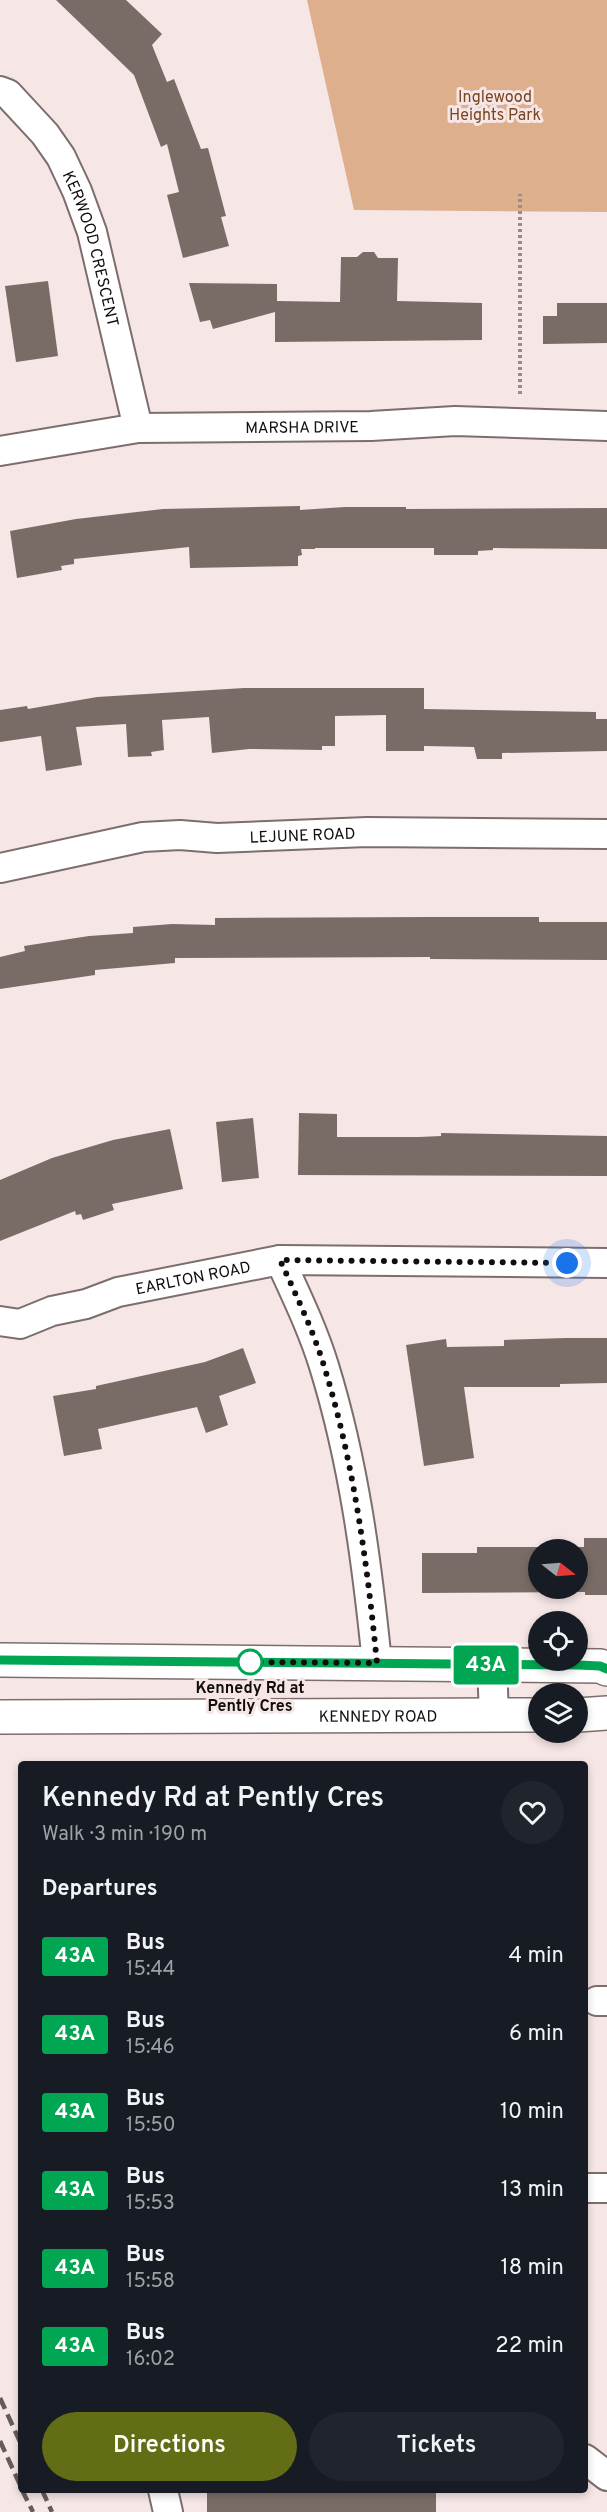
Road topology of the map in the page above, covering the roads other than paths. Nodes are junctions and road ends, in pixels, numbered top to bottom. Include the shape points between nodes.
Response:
1 (0, 91) edge
2 (607, 426) edge
3 (138, 428) junction
4 (0, 451) edge
5 (607, 834) edge
6 (0, 868) edge
7 (280, 1260) junction
8 (607, 1263) edge
9 (0, 1321) edge
10 (0, 1660) edge
11 (377, 1663) junction
12 (492, 1665) junction
13 (607, 1669) edge
14 (607, 1713) edge
15 (588, 1714) edge
16 (494, 1715) junction
17 (528, 1715) edge
18 (0, 1717) edge
19 (588, 2188) edge
20 (607, 2188) edge
21 (588, 2460) edge
22 (607, 2476) edge
23 (164, 2493) edge
24 (168, 2512) edge

1 - 3 street, KERWOOD CRESCENT via 8,94 45,134 78,191 92,232
2 - 3 street, MARSHA DRIVE via 455,421 371,426
3 - 4 street, MARSHA DRIVE
5 - 6 street, LEJUNE ROAD via 367,832 143,837
7 - 8 street, EARLTON ROAD
7 - 9 street, EARLTON ROAD via 118,1292 20,1324
7 - 11 street via 324,1366 343,1436 367,1567
10 - 11 main road
11 - 12 main road
12 - 13 main road
12 - 16 street
14 - 15 main road
16 - 17 main road, KENNEDY ROAD
16 - 18 main road, KENNEDY ROAD
19 - 20 street
21 - 22 street
23 - 24 street

